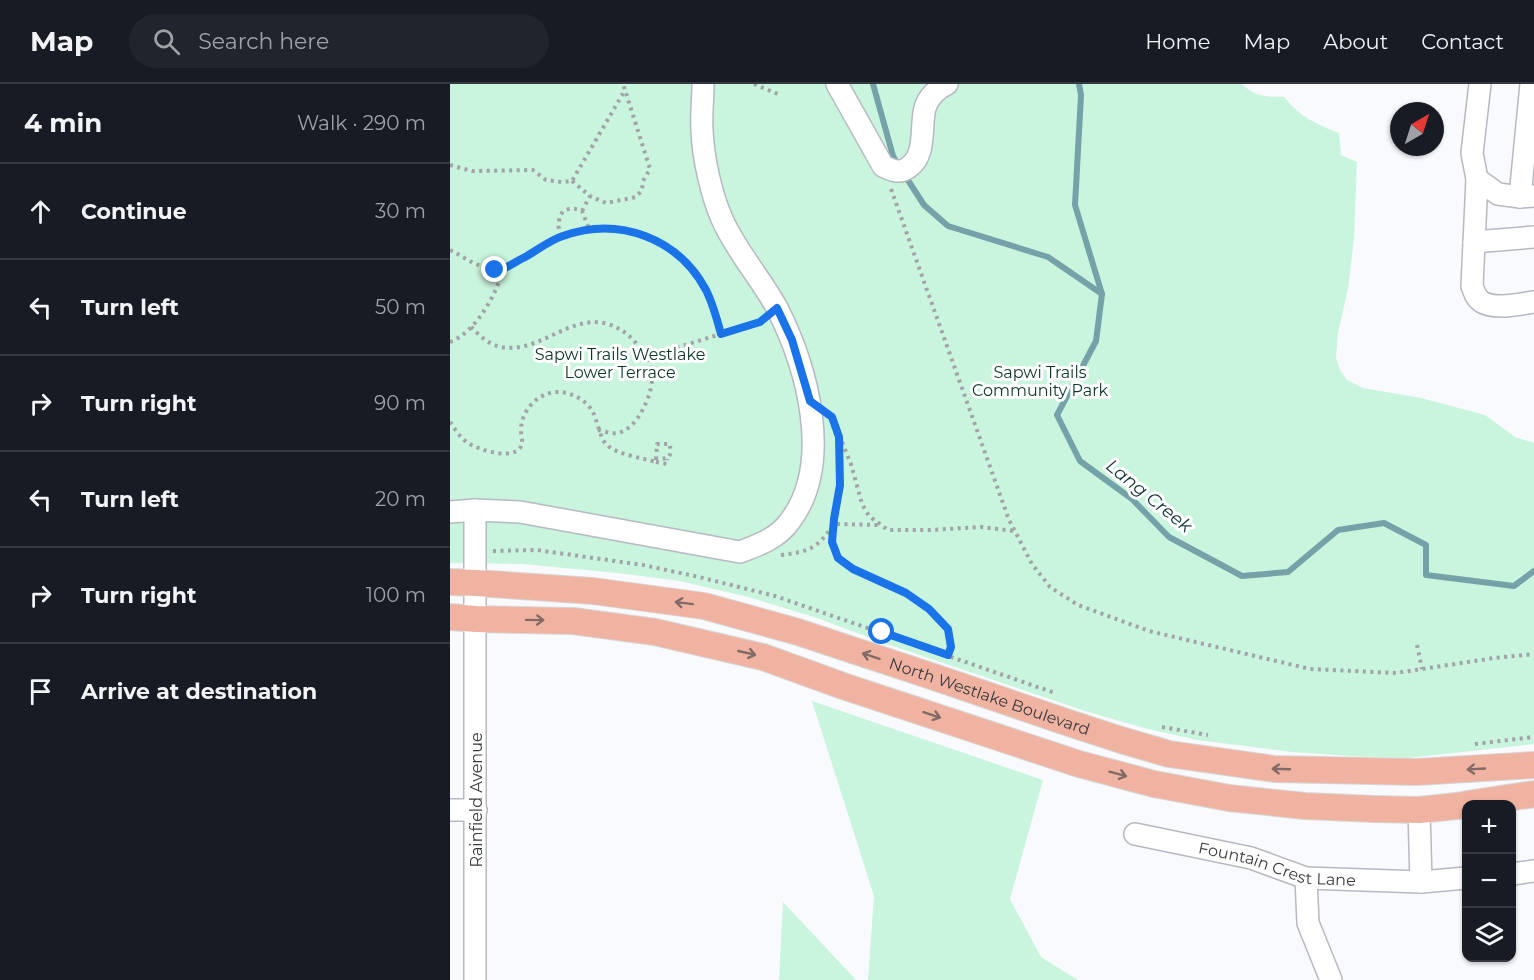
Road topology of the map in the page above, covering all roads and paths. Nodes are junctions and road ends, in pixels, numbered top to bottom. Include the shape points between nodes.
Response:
1 (623, 84) edge
2 (704, 84) edge
3 (754, 84) edge
4 (837, 84) edge
5 (947, 84) edge
6 (1480, 84) edge
7 (1531, 84) edge
8 (625, 90) junction
9 (780, 95) dead end
10 (450, 165) edge
11 (883, 166) junction
12 (1477, 179) junction
13 (572, 181) junction
14 (590, 196) junction
15 (1527, 196) edge
16 (582, 211) junction
17 (589, 229) junction
18 (561, 236) junction
19 (1534, 237) edge
20 (1474, 242) junction
21 (450, 250) edge
22 (503, 269) junction
23 (1534, 302) edge
24 (777, 308) junction
25 (471, 327) junction
26 (721, 334) junction
27 (450, 342) edge
28 (646, 357) junction
29 (810, 401) junction
30 (450, 422) edge
31 (598, 430) junction
32 (839, 437) junction
33 (656, 460) junction
34 (475, 510) junction
35 (450, 512) edge
36 (1015, 531) junction
37 (476, 551) junction
38 (450, 582) edge
39 (476, 583) junction
40 (450, 617) edge
41 (476, 619) junction
42 (1417, 645) dead end
43 (1534, 654) edge
44 (944, 667) junction
45 (1422, 669) junction
46 (1063, 696) dead end
47 (1157, 726) dead end
48 (1214, 736) dead end
49 (1534, 737) edge
50 (1467, 746) dead end
51 (1534, 765) edge
52 (1534, 794) edge
53 (1497, 800) edge
54 (1462, 806) edge
55 (450, 810) edge
56 (476, 810) junction
57 (1419, 810) junction
58 (1135, 834) dead end
59 (1534, 871) edge
60 (1516, 873) edge
61 (1306, 878) junction
62 (1462, 878) edge
63 (1421, 882) junction
64 (476, 980) edge
65 (1331, 980) edge

1 - 8 path
2 - 24 street via 702,130 709,182 733,243
3 - 9 path
4 - 11 street
5 - 11 street via 931,96 925,107 916,161 902,171 894,172
6 - 12 street via 1472,153
7 - 15 street
8 - 13 path
8 - 14 path via 650,169 636,198 606,202
10 - 13 path via 472,171 533,170 546,180
11 - 36 path
12 - 15 street via 1498,194
12 - 20 street
13 - 14 path
14 - 16 path
16 - 17 path
16 - 18 path via 563,211 558,219
17 - 18 path
17 - 26 path via 637,233 677,255 706,290
18 - 22 path
19 - 20 street
20 - 23 street via 1475,296 1496,306
21 - 22 path via 475,265
22 - 25 path via 487,305
24 - 26 path via 760,322
24 - 29 street via 792,340
25 - 27 path
25 - 28 path via 494,345 516,348 577,324 603,323 628,334
26 - 28 path
28 - 31 path via 653,378 640,415 620,433
29 - 32 path via 832,417
29 - 34 street via 814,446 804,496 790,522 767,542 740,552 520,512
30 - 31 path via 468,443 495,453 515,452 523,442 522,420 528,409 539,398 558,392 571,394 589,406
31 - 33 path via 607,445 618,452
32 - 36 path via 862,504 869,516 888,530 981,526
32 - 44 path via 840,485 832,542 838,558 929,609 948,629 951,647
33 - 33 path via 667,464 670,444 657,444
34 - 35 street
34 - 37 street, Rainfield Avenue
36 - 45 path via 1032,564 1050,587 1078,605 1149,630 1310,669 1396,673
37 - 39 street, Rainfield Avenue
37 - 44 path via 537,550 699,577 775,596
38 - 39 main road, North Westlake Boulevard
39 - 41 street, Rainfield Avenue
44 -> 39 main road, North Westlake Boulevard via 704,606 593,591
40 - 41 main road
41 - 56 street, Rainfield Avenue
41 -> 57 main road via 573,621 655,632 763,657 1078,764 1154,784 1229,798 1305,806
42 - 45 path
43 - 45 path
44 - 46 path
51 -> 44 main road, North Westlake Boulevard via 1417,772 1274,769 1169,754 1080,727
47 - 48 path
49 - 50 path
52 - 53 main road
54 - 57 main road
55 - 56 street
56 - 64 street, Rainfield Avenue
57 - 63 street
58 - 61 street, Fountain Crest Lane via 1251,858
59 - 60 street
61 - 63 street, Fountain Crest Lane
61 - 65 street via 1308,923
62 - 63 street, Fountain Crest Lane

